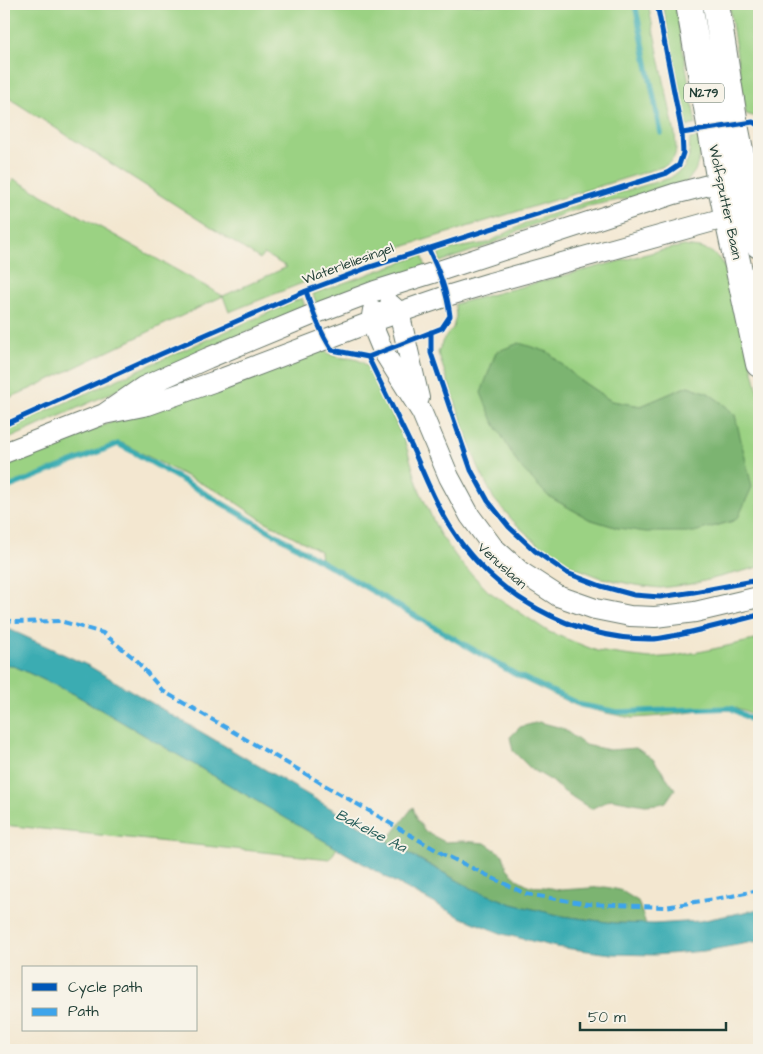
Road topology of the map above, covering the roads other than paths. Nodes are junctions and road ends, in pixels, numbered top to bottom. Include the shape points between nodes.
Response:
1 (689, 4) edge
2 (716, 4) edge
3 (720, 182) junction
4 (748, 192) junction
5 (728, 217) junction
6 (759, 246) edge
7 (375, 291) junction
8 (399, 312) junction
9 (372, 322) junction
10 (759, 364) edge
11 (422, 413) junction
12 (104, 414) junction
13 (4, 453) edge
14 (759, 597) edge

1 - 3 main road, Wolfsputter Baan / N279
2 - 4 main road, Wolfsputter Baan / N279
3 - 4 street
3 - 5 main road, Wolfsputter Baan / N279
3 - 7 street
4 - 5 street
4 - 6 main road, Wolfsputter Baan / N279
5 - 8 street via 490,283
5 - 10 main road, Wolfsputter Baan / N279
7 - 8 street
7 - 9 street, Venuslaan
7 - 12 street via 142,387
8 - 9 street
8 - 11 street, Venuslaan
9 - 11 street, Venuslaan via 383,351
9 - 12 street via 148,405
11 - 14 street, Venuslaan via 449,477 470,516 493,547 521,572 558,596 595,609 655,618
12 - 13 street

